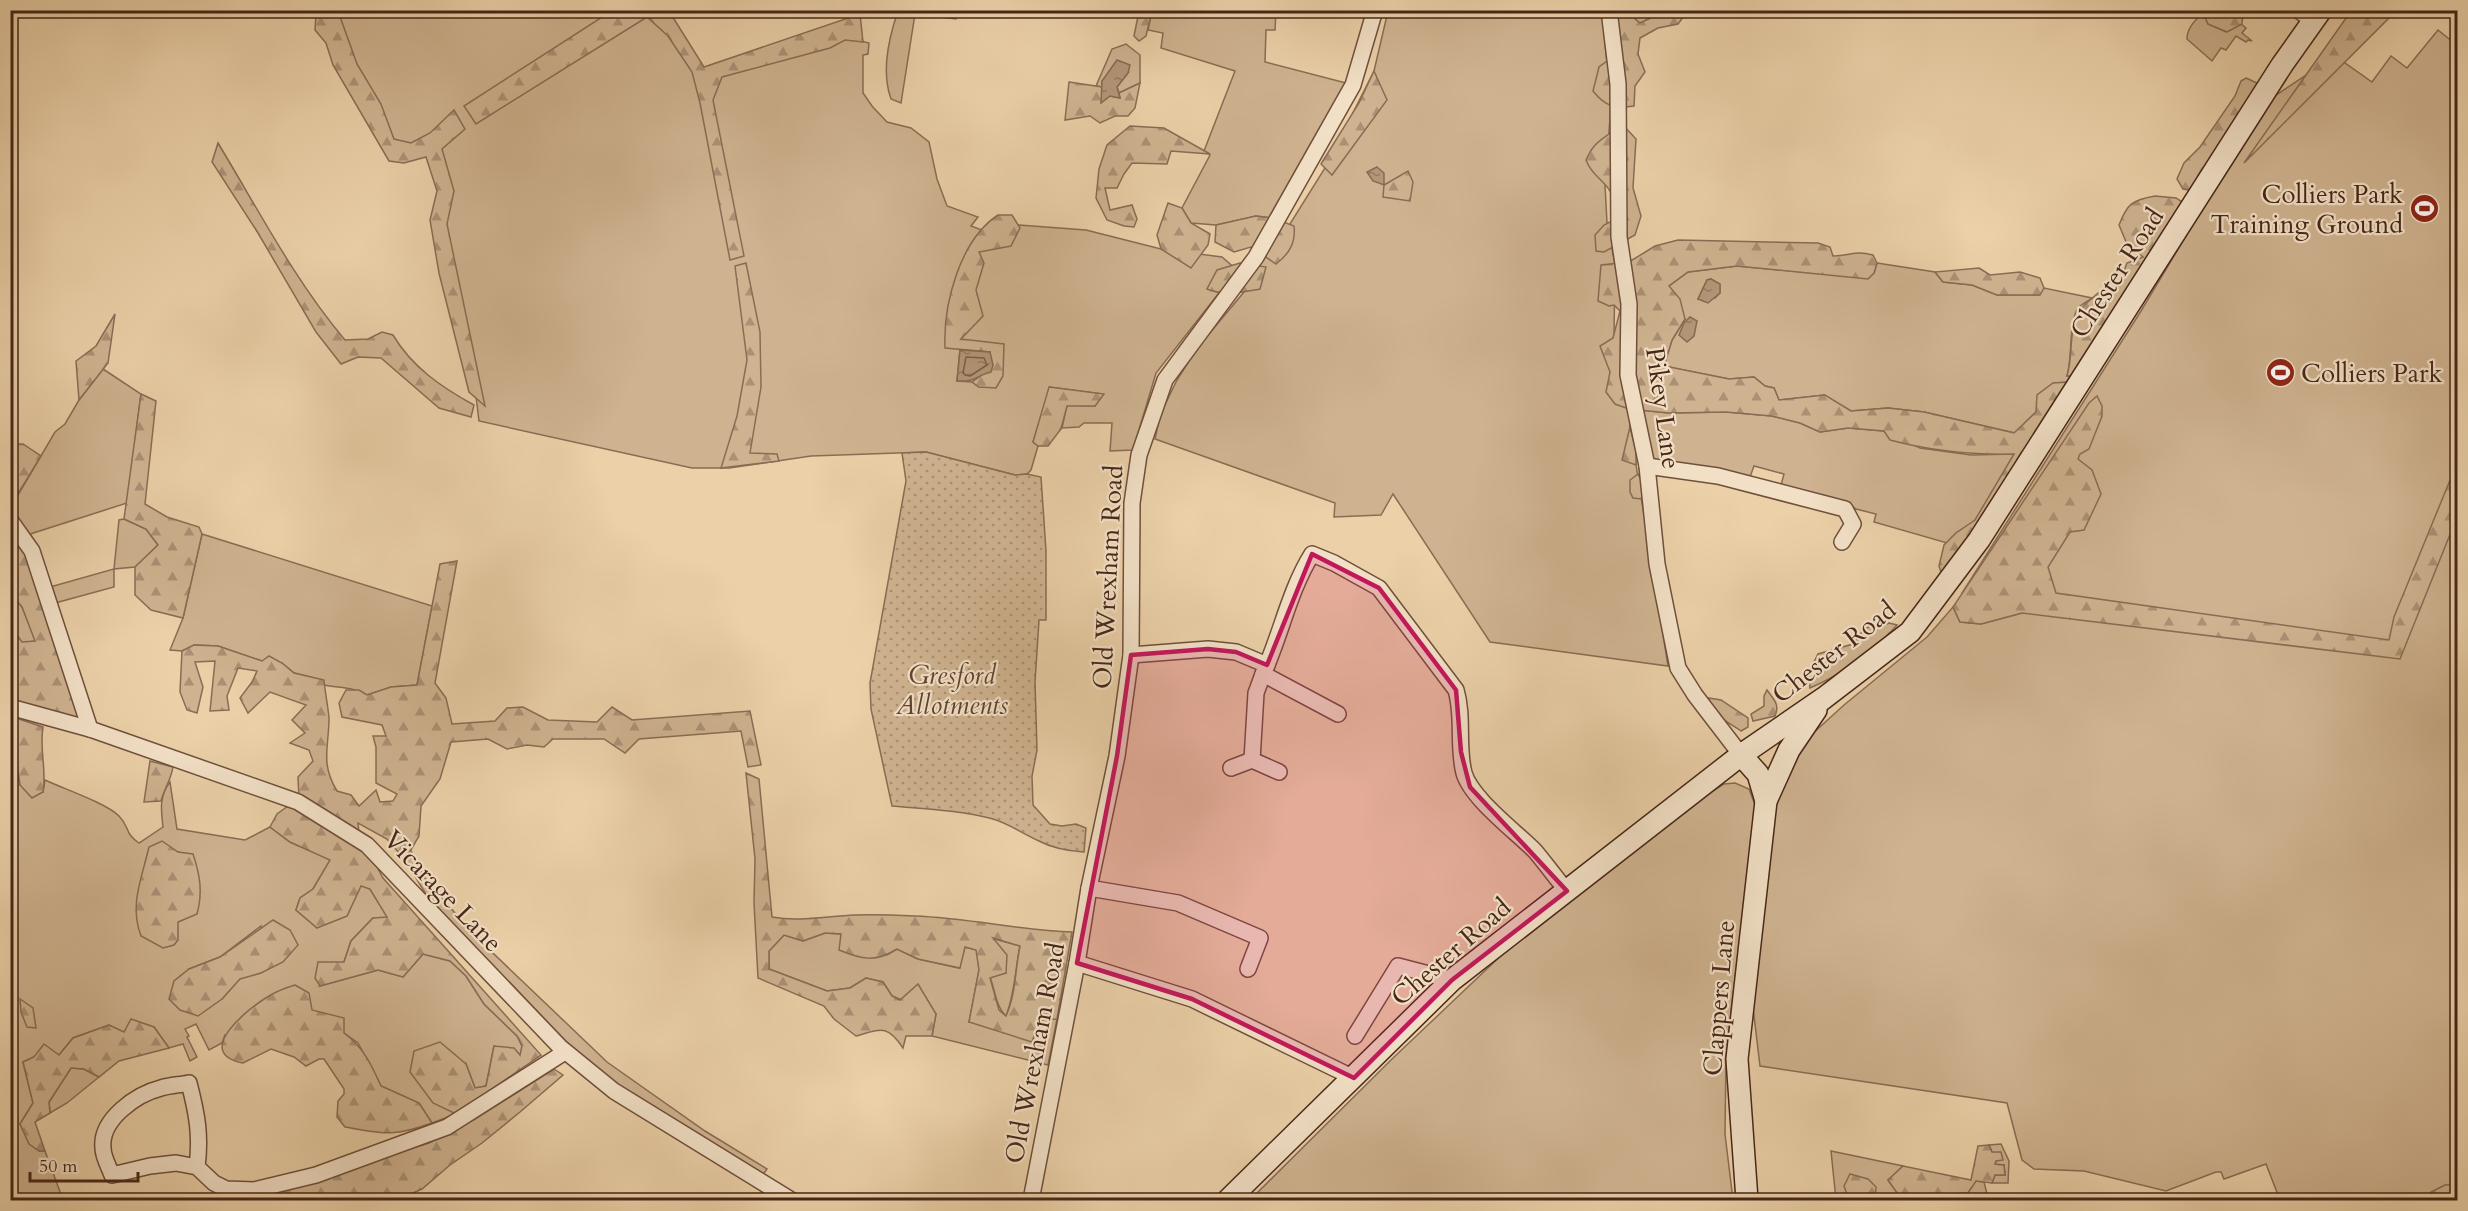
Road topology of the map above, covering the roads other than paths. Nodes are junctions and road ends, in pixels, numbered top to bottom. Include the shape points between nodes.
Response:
1 (1375, 10) edge
2 (1609, 10) edge
3 (2311, 14) edge
4 (1647, 466) junction
5 (10, 520) edge
6 (1842, 542) dead end
7 (1131, 656) junction
8 (1265, 670) junction
9 (1824, 698) junction
10 (10, 707) edge
11 (1338, 714) dead end
12 (90, 729) junction
13 (1741, 755) junction
14 (1252, 760) junction
15 (1231, 768) dead end
16 (1279, 772) dead end
17 (1766, 801) junction
18 (1089, 888) junction
19 (1566, 891) junction
20 (1077, 963) junction
21 (1248, 969) dead end
22 (1452, 980) junction
23 (1355, 1036) dead end
24 (565, 1052) junction
25 (1354, 1078) junction
26 (197, 1167) junction
27 (791, 1200) edge
28 (1031, 1200) edge
29 (1228, 1200) edge
30 (1747, 1200) edge

1 - 7 street, Old Wrexham Road via 1353,85 1256,257 1165,380 1139,455 1132,503
2 - 4 street, Pikey Lane via 1618,84 1619,237 1629,304 1628,375
3 - 9 main road, Chester Road via 1979,540 1910,632
4 - 6 street via 1718,476 1845,509 1853,524
4 - 13 street, Pikey Lane via 1657,564 1678,668
5 - 12 street via 32,551
7 - 8 street via 1208,649 1236,652
7 - 18 street, Old Wrexham Road via 1117,756
8 - 11 street
8 - 14 street via 1256,693
8 - 19 street via 1298,579 1312,554 1379,588 1456,690 1461,752 1470,787 1536,853
9 - 13 main road, Chester Road
9 - 17 main road, Clappers Lane via 1789,750
10 - 12 street, Vicarage Lane
12 - 24 street, Vicarage Lane via 298,802 367,845
13 - 17 main road, Clappers Lane via 1758,774
13 - 19 main road, Chester Road
14 - 15 street
14 - 16 street
17 - 30 main road, Clappers Lane via 1737,1059
18 - 20 street, Old Wrexham Road
18 - 21 street via 1178,903 1260,938
19 - 22 main road, Chester Road
20 - 25 street via 1192,999
20 - 28 street, Old Wrexham Road
22 - 23 street via 1398,966
22 - 25 main road, Chester Road
24 - 26 street via 447,1127 316,1175 254,1190 226,1189
24 - 27 street, Vicarage Lane via 614,1091
25 - 29 main road, Chester Road
26 - 26 street via 176,1163 112,1175 103,1148 106,1131 138,1097 189,1083 199,1122

